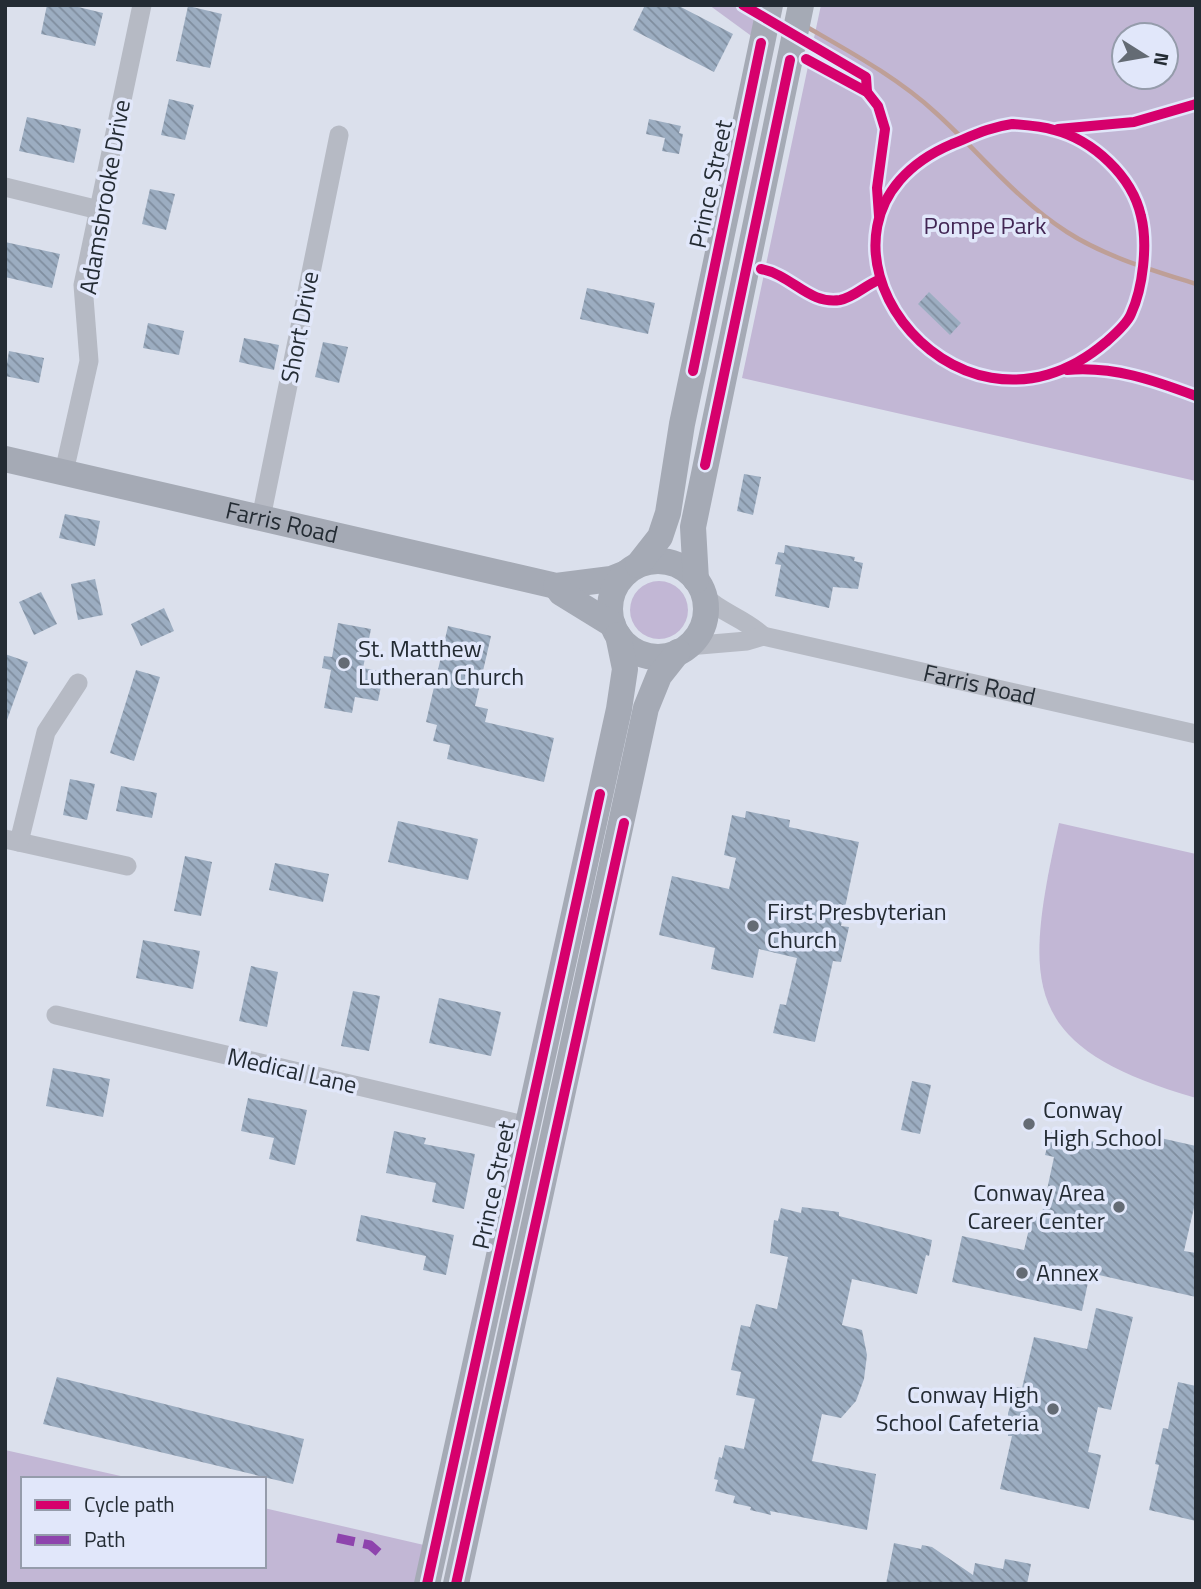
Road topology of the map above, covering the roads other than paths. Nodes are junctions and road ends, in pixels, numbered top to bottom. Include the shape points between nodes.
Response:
1 (142, 5) edge
2 (770, 5) edge
3 (802, 5) edge
4 (339, 135) dead end
5 (5, 187) edge
6 (99, 210) junction
7 (5, 459) edge
8 (64, 472) junction
9 (261, 518) junction
10 (632, 569) junction
11 (556, 586) junction
12 (700, 588) junction
13 (616, 630) junction
14 (763, 636) junction
15 (683, 649) junction
16 (78, 682) dead end
17 (1196, 734) edge
18 (12, 841) edge
19 (590, 843) junction
20 (127, 866) dead end
21 (56, 1015) dead end
22 (579, 1025) junction
23 (528, 1126) junction
24 (529, 1253) junction
25 (488, 1314) junction
26 (475, 1507) junction
27 (439, 1533) junction
28 (427, 1584) edge
29 (442, 1584) edge
30 (456, 1584) edge

1 - 6 street, Adamsbrooke Drive
2 - 10 main road, Prince Street via 682,424 668,513 660,537
3 - 12 main road, Prince Street via 693,527
4 - 9 street, Short Drive
5 - 6 street
6 - 8 street, Adamsbrooke Drive via 83,285 89,361
7 - 8 main road, Farris Road
8 - 9 main road, Farris Road
9 - 11 main road, Farris Road
10 - 11 main road, Farris Road via 611,579
10 - 12 main road via 650,561 669,562 686,569
10 - 13 main road via 612,594 610,612
11 - 13 main road, Farris Road
12 - 14 street, Farris Road via 722,612
12 - 15 main road via 706,610 703,626
13 - 15 main road via 630,648 648,656 667,656
13 - 19 main road, Prince Street via 625,669 623,686
14 - 15 street, Farris Road
14 - 17 street, Farris Road
15 - 22 main road, Prince Street via 659,676 646,708
16 - 18 street via 46,732
18 - 20 street
19 - 22 main road via 598,862 572,989
19 - 23 main road, Prince Street
21 - 23 street, Medical Lane
22 - 24 main road, Prince Street
23 - 24 main road via 537,1149 524,1227
23 - 25 main road, Prince Street
24 - 26 main road, Prince Street
25 - 26 main road via 493,1338 464,1468 463,1483
25 - 27 main road, Prince Street
26 - 30 main road, Prince Street
27 - 28 main road, Prince Street
27 - 29 main road via 447,1554

